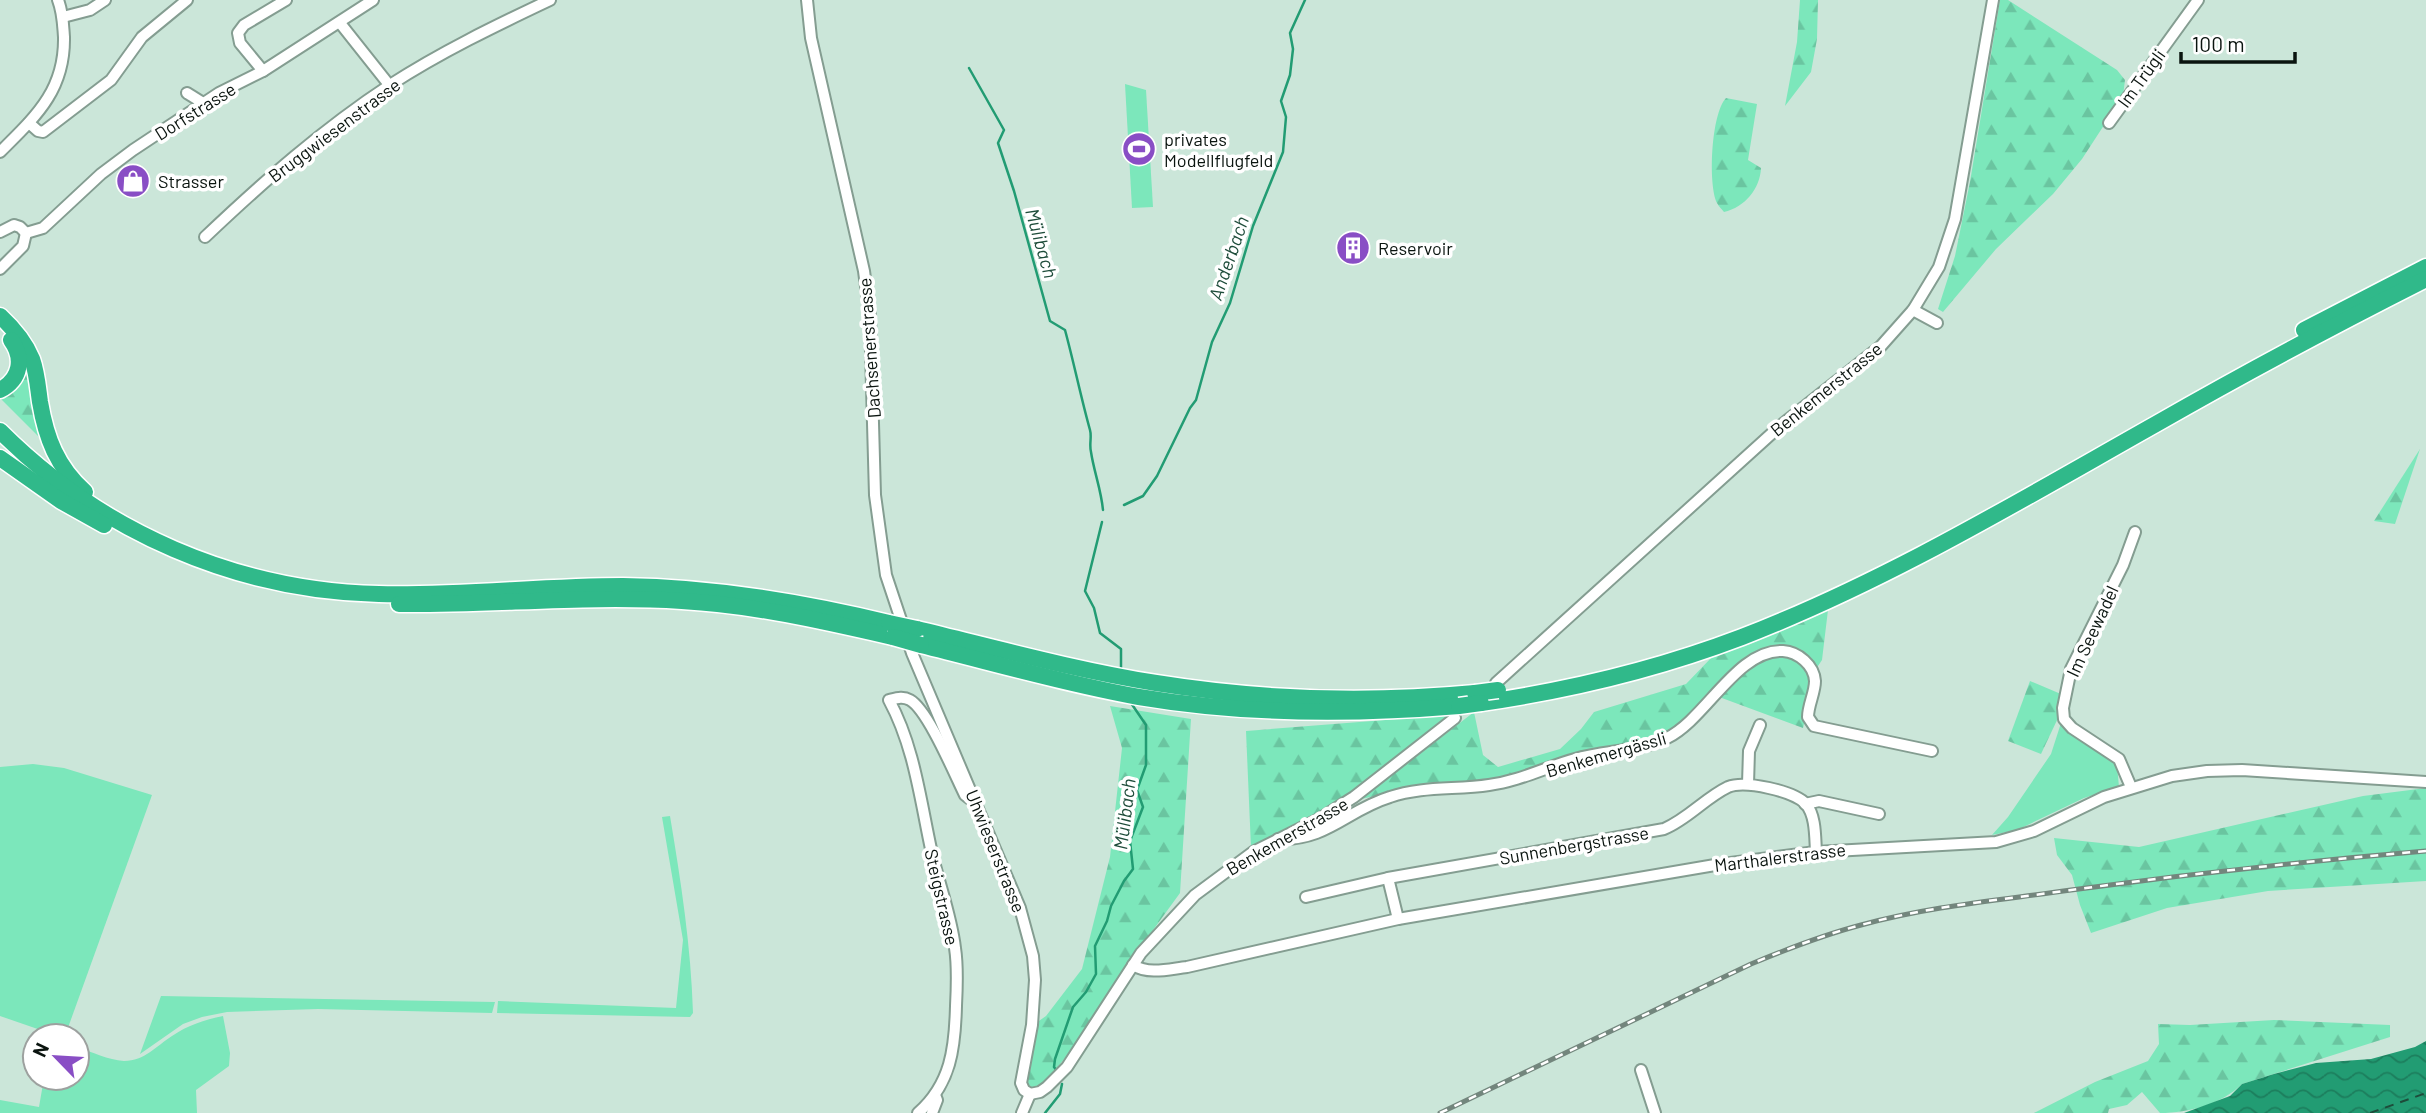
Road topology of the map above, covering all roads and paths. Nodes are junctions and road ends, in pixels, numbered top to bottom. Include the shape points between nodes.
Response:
1 (58, 0) edge
2 (105, 0) edge
3 (187, 0) edge
4 (286, 0) edge
5 (373, 0) edge
6 (550, 0) edge
7 (807, 0) edge
8 (1993, 0) edge
9 (2198, 0) edge
10 (63, 17) junction
11 (340, 23) junction
12 (263, 71) junction
13 (390, 86) junction
14 (187, 93) dead end
15 (203, 103) junction
16 (2109, 123) dead end
17 (29, 124) junction
18 (0, 152) edge
19 (0, 232) edge
20 (26, 233) junction
21 (205, 237) dead end
22 (2426, 267) edge
23 (0, 269) edge
24 (2426, 279) edge
25 (1913, 310) junction
26 (0, 316) edge
27 (1937, 323) dead end
28 (0, 328) edge
29 (0, 390) edge
30 (0, 431) edge
31 (0, 444) edge
32 (0, 458) edge
33 (111, 528) junction
34 (2135, 532) dead end
35 (146, 537) junction
36 (893, 625) junction
37 (919, 637) junction
38 (1497, 686) junction
39 (1182, 695) junction
40 (1478, 698) junction
41 (1457, 712) junction
42 (1760, 725) dead end
43 (1932, 751) dead end
44 (2426, 782) edge
45 (1748, 784) junction
46 (2132, 786) junction
47 (977, 803) junction
48 (1805, 804) junction
49 (1879, 814) dead end
50 (1278, 839) junction
51 (1816, 852) junction
52 (1388, 878) junction
53 (1306, 897) dead end
54 (1398, 919) junction
55 (1132, 965) junction
56 (1641, 1070) dead end
57 (1030, 1094) junction
58 (935, 1095) junction
59 (918, 1113) edge
60 (932, 1113) edge
61 (1022, 1113) edge
62 (1655, 1113) edge

1 - 10 street
2 - 10 street via 90,10
3 - 17 street via 142,37 111,80 43,132
4 - 12 street via 238,33 240,43
5 - 11 street, Dorfstrasse
6 - 13 street, Bruggwiesenstrasse via 461,43
7 - 36 street, Dachsenerstrasse via 811,38 864,271 870,316 875,495
8 - 25 street, Benkemerstrasse via 1955,219 1939,267
9 - 16 street, Im Trügli
10 - 17 street via 64,57 59,77
11 - 12 street, Dorfstrasse
11 - 13 street
12 - 15 street, Dorfstrasse
13 - 21 street, Bruggwiesenstrasse via 332,126
14 - 15 street
15 - 20 street, Dorfstrasse via 133,149 43,228
17 - 18 street
19 - 20 street via 14,225
20 - 23 street via 23,246
22 - 38 highway via 2192,391 1926,541 1815,595 1662,653 1583,674
24 - 40 highway via 2290,349 1926,553 1809,610 1646,669 1565,689
25 - 27 street
25 - 38 street, Benkemerstrasse via 1881,346 1789,418
26 - 35 highway via 31,358 46,433 63,468 90,497
28 - 29 highway via 14,344 19,361 14,379
30 - 35 highway via 65,488
31 - 33 highway via 57,493
32 - 33 highway via 61,501
33 - 36 highway via 219,576 318,598 420,604 682,601
34 - 46 street, Im Seewadel via 2071,669 2063,708 2064,719 2072,727 2115,755
35 - 36 highway via 222,568 319,589 399,594 663,588 769,599
36 - 37 highway, bridge
36 - 47 street, Uhwieserstrasse
37 - 39 highway via 1053,662
37 - 39 highway via 1058,680 1122,694
38 - 40 highway, bridge
39 - 40 highway
39 - 41 highway via 1241,709
40 - 41 highway, bridge
41 - 50 street, Benkemerstrasse via 1354,797
42 - 45 street via 1749,751
43 - 50 street, Benkemergässli via 1814,726 1808,718 1815,682 1810,667 1792,653 1776,652 1746,664 1687,726 1654,744 1576,758 1504,783 1397,795 1310,836
44 - 46 street, Marthalerstrasse via 2242,770 2172,776
45 - 48 street
45 - 52 street, Sunnenbergstrasse via 1726,788 1678,824 1664,829
46 - 51 street, Marthalerstrasse via 2034,831 1996,842
47 - 57 street, Uhwieserstrasse via 1020,908 1033,957 1032,1025 1021,1083
47 - 58 street, Steigstrasse via 965,795 917,705 904,698 889,700 913,761 955,947 955,1045 948,1073
48 - 49 street via 1819,801
48 - 51 street via 1813,822
50 - 55 street, Benkemerstrasse via 1195,895
51 - 54 street, Marthalerstrasse via 1703,866
52 - 53 street, Sunnenbergstrasse
52 - 54 street
54 - 55 street, Marthalerstrasse via 1187,967 1156,971
55 - 57 street, Benkemerstrasse via 1067,1067 1047,1087
56 - 62 street
57 - 61 street
58 - 59 street
58 - 60 street

